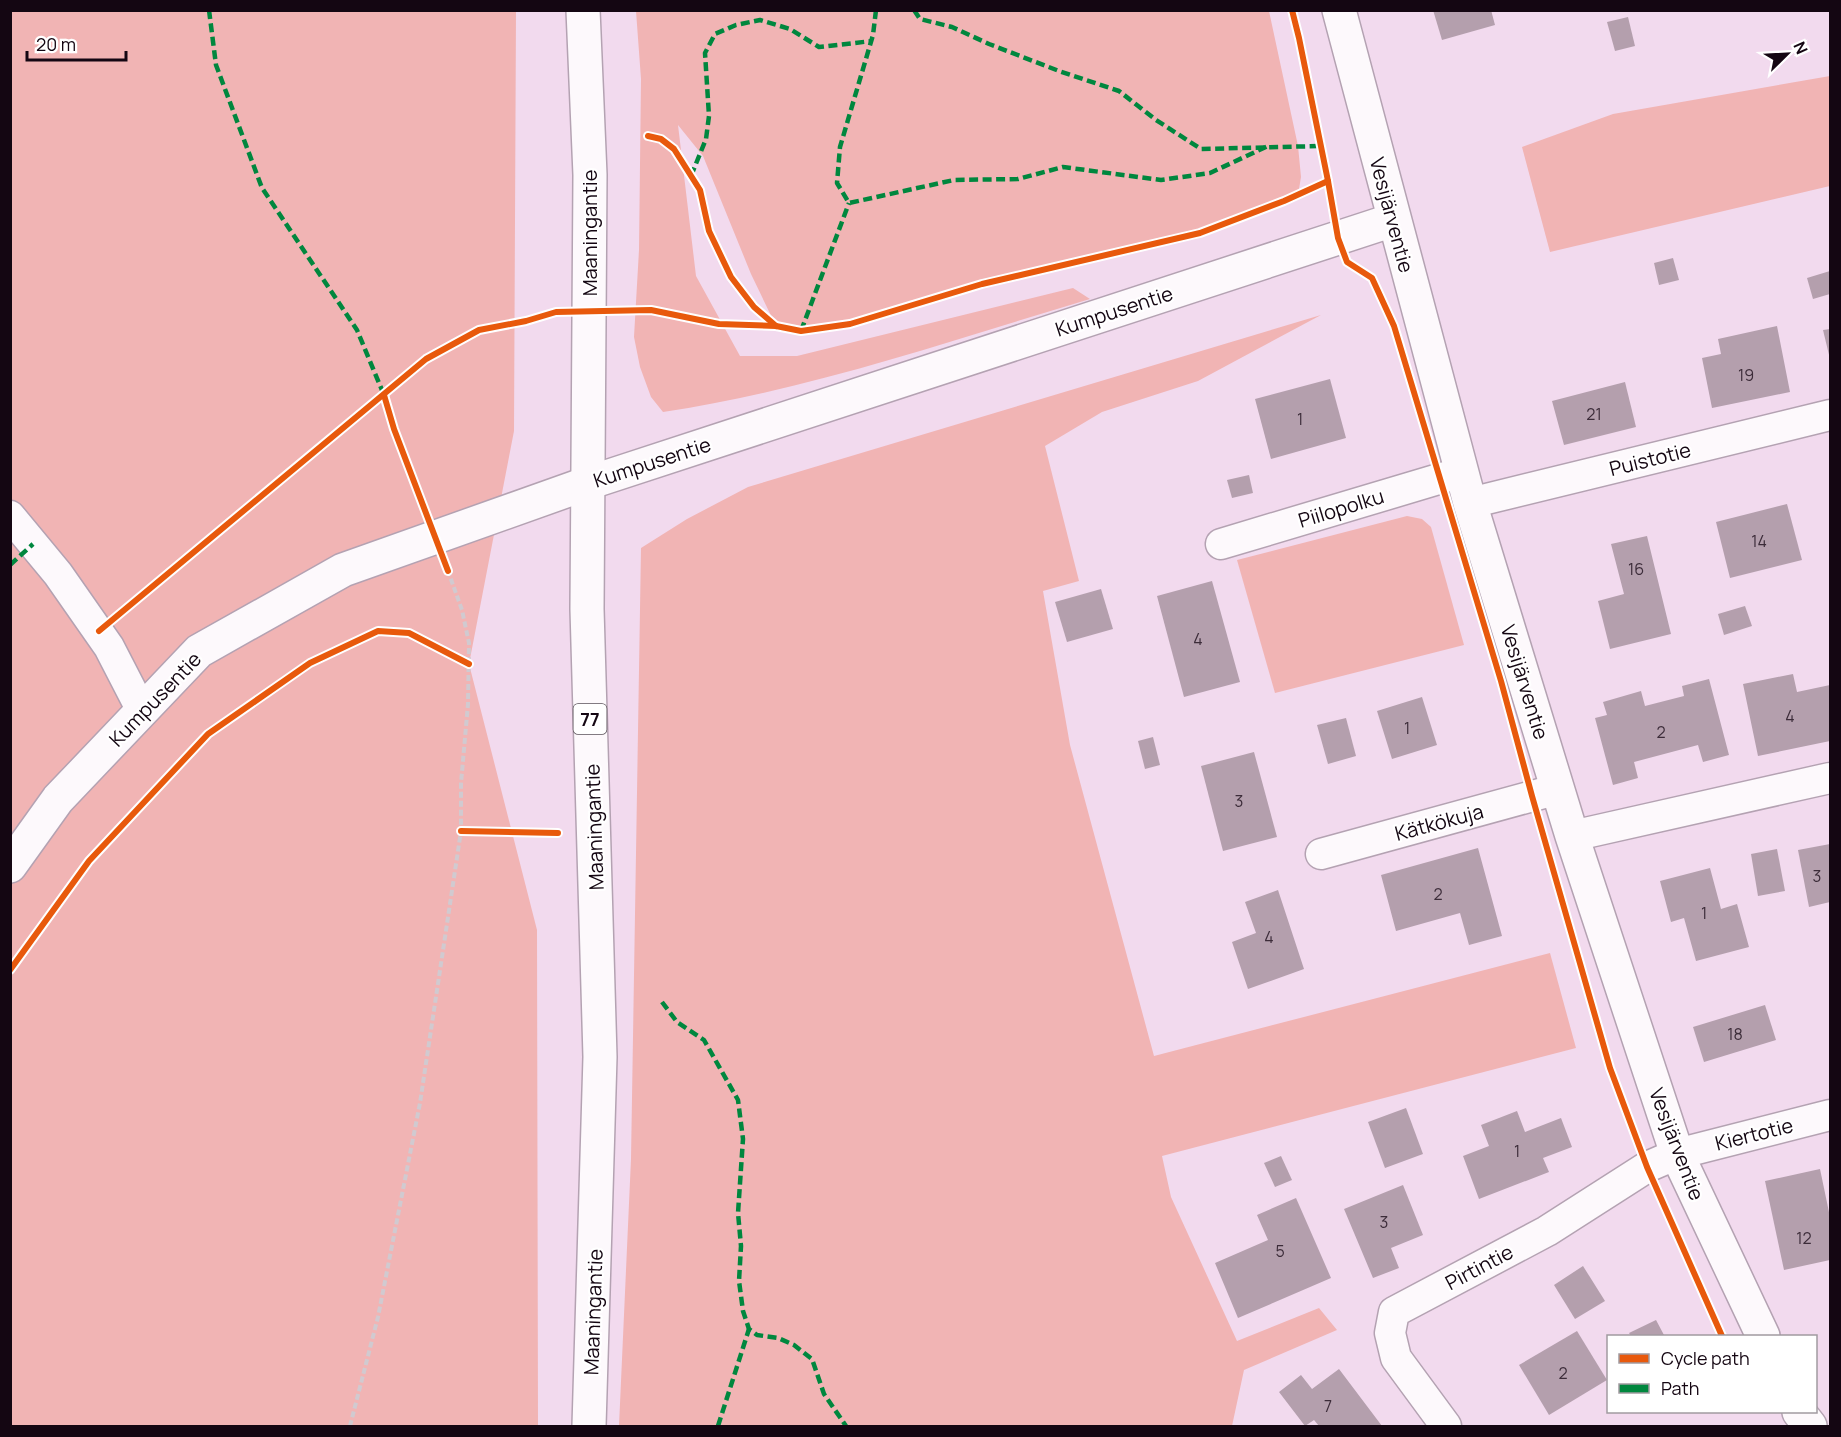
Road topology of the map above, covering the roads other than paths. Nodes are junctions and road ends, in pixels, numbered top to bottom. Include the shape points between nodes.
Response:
1 (583, 10) edge
2 (1339, 10) edge
3 (1393, 220) junction
4 (1830, 416) edge
5 (1461, 472) junction
6 (588, 483) junction
7 (1470, 503) junction
8 (10, 516) edge
9 (1221, 544) dead end
10 (142, 711) junction
11 (1830, 778) edge
12 (1558, 789) junction
13 (1572, 836) junction
14 (1321, 854) dead end
15 (10, 866) edge
16 (1830, 1115) edge
17 (1677, 1154) junction
18 (1763, 1335) edge
19 (1800, 1413) edge
20 (590, 1426) edge
21 (1446, 1426) edge
22 (1810, 1426) edge

1 - 6 street, Maaningantie / 77 via 590,175
2 - 3 street, Vesijärventie
3 - 5 street, Vesijärventie
3 - 6 street, Kumpusentie
4 - 7 street, Puistotie
5 - 7 street, Vesijärventie
5 - 9 street, Piilopolku
6 - 10 street, Kumpusentie via 342,570 198,651
6 - 20 street, Maaningantie / 77 via 587,609 600,1057
7 - 12 street, Vesijärventie
8 - 10 street via 58,574 109,646
10 - 15 street, Kumpusentie via 58,799
11 - 13 street
12 - 13 street, Vesijärventie
12 - 14 street, Kätkökuja
13 - 17 street, Vesijärventie
16 - 17 street, Kiertotie
17 - 18 street, Vesijärventie
17 - 21 street, Pirtintie via 1647,1167 1547,1231 1394,1312 1390,1333 1396,1358
19 - 22 street

